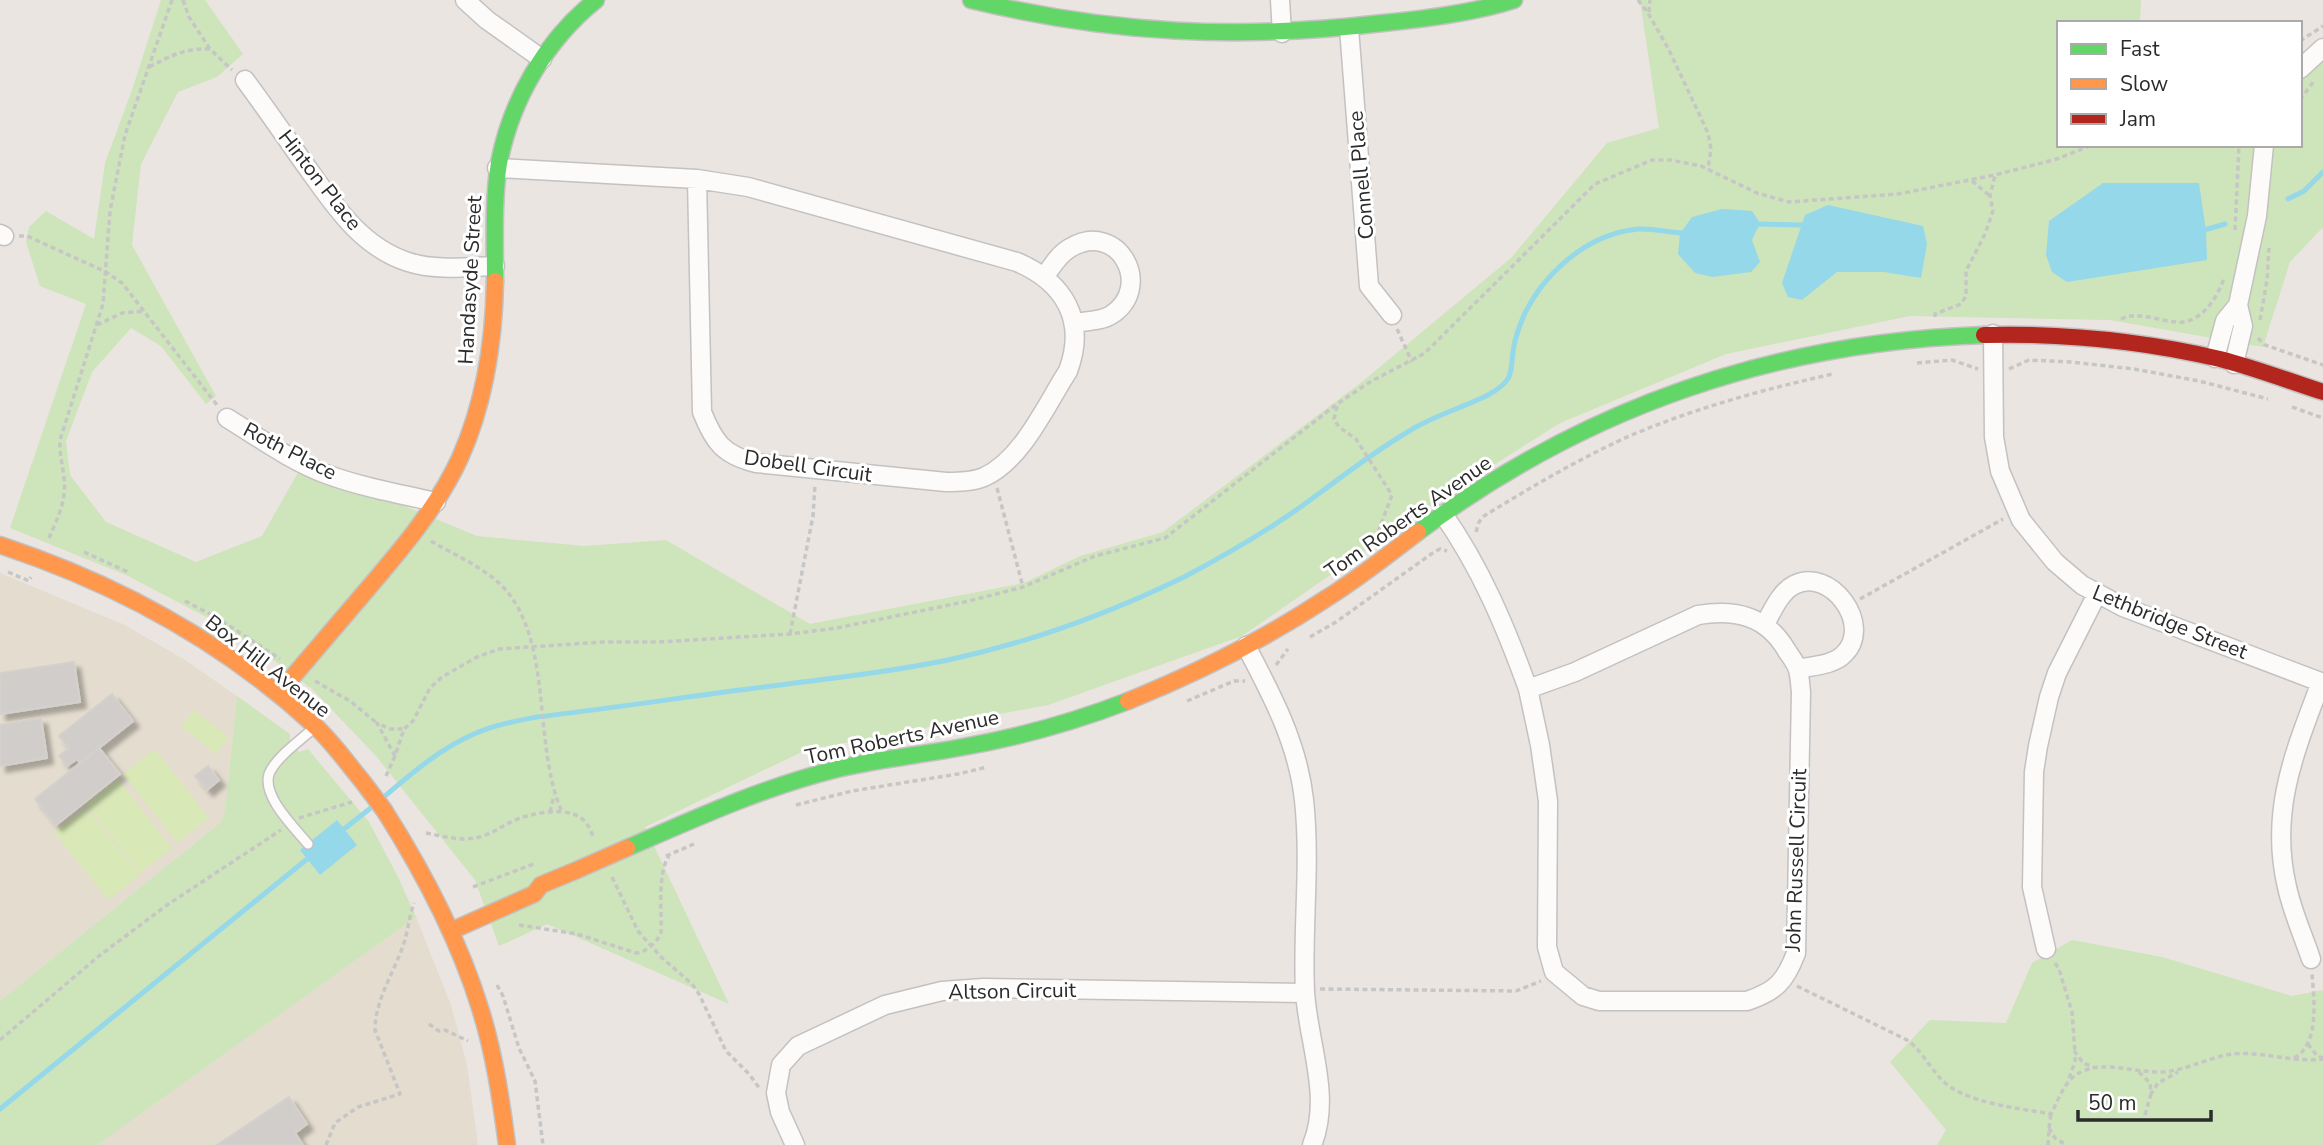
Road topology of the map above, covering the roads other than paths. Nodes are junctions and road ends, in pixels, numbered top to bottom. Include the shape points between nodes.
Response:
1 (465, 0) edge
2 (596, 0) edge
3 (971, 0) edge
4 (1280, 0) edge
5 (1514, 0) edge
6 (1349, 28) junction
7 (1282, 33) junction
8 (2323, 48) edge
9 (542, 59) junction
10 (2302, 67) edge
11 (245, 80) road end
12 (2264, 147) edge
13 (497, 168) junction
14 (697, 179) junction
15 (495, 266) junction
16 (1045, 276) junction
17 (2238, 305) junction
18 (1392, 315) road end
19 (1074, 323) junction
20 (1993, 334) junction
21 (2215, 358) junction
22 (2234, 364) junction
23 (2323, 392) edge
24 (227, 418) road end
25 (436, 502) junction
26 (1443, 514) junction
27 (0, 545) edge
28 (2097, 594) junction
29 (1765, 624) junction
30 (1246, 646) junction
31 (1798, 669) junction
32 (2322, 682) edge
33 (1528, 689) junction
34 (278, 694) junction
35 (316, 726) junction
36 (308, 844) dead end
37 (450, 924) junction
38 (2046, 949) road end
39 (2311, 959) road end
40 (1305, 993) junction
41 (507, 1145) edge
42 (795, 1145) edge
43 (1312, 1145) edge

1 - 9 street
2 - 9 street, Handasyde Street
3 - 7 street via 1110,26
4 - 7 street
5 - 6 street
6 - 7 street
6 - 18 street, Connell Place via 1370,286
8 - 10 street
9 - 13 street, Handasyde Street via 513,110
11 - 15 street, Hinton Place via 359,234 409,262 436,267
12 - 17 street via 2251,254
13 - 14 street
13 - 15 street, Handasyde Street
14 - 16 street via 748,187 1003,258
14 - 19 street, Dobell Circuit via 702,412 712,436 740,459 972,481 1005,465 1021,446 1068,371
15 - 25 street, Handasyde Street via 492,338 483,389 468,437
16 - 19 street via 1066,302
16 - 19 street via 1060,255 1081,243 1104,242 1126,259 1132,281 1118,308 1110,316
17 - 21 street via 2225,321
17 - 22 street via 2243,326
20 - 21 street, Tom Roberts Avenue via 2075,337
20 - 26 street, Tom Roberts Avenue via 1826,350 1668,394 1551,447
20 - 28 street, Lethbridge Street via 1994,437 2000,471 2031,535 2054,562
21 - 22 street, Tom Roberts Avenue
22 - 23 street, Tom Roberts Avenue
24 - 25 street, Roth Place via 325,473
25 - 34 street, Handasyde Street via 400,552
26 - 30 street, Tom Roberts Avenue via 1346,586
26 - 33 street via 1492,599
27 - 34 street, Box Hill Avenue via 156,611 231,657
28 - 32 street, Lethbridge Street
28 - 38 street via 2057,673 2034,772 2032,887
29 - 31 street, John Russell Circuit
29 - 31 street via 1794,585 1819,583 1842,599 1852,618 1854,638 1845,654
29 - 33 street via 1720,611 1698,615
30 - 37 street, Tom Roberts Avenue, bridge via 1084,716 972,746 827,771 769,788 541,885 534,894
30 - 40 street via 1288,733 1304,799
31 - 33 street, John Russell Circuit via 1796,953 1784,978 1766,994 1747,1001 1599,1000 1583,996 1554,972 1547,947 1548,801
32 - 39 street via 2296,746 2281,823 2287,887
34 - 35 street, Box Hill Avenue
35 - 36 lane via 280,759 269,774 268,787
35 - 37 street, Box Hill Avenue, bridge via 371,782
37 - 41 street, Box Hill Avenue via 488,1029
40 - 42 street, Altson Circuit via 983,988 942,991 885,1005 797,1046 785,1058 776,1093
40 - 43 street via 1321,1105

